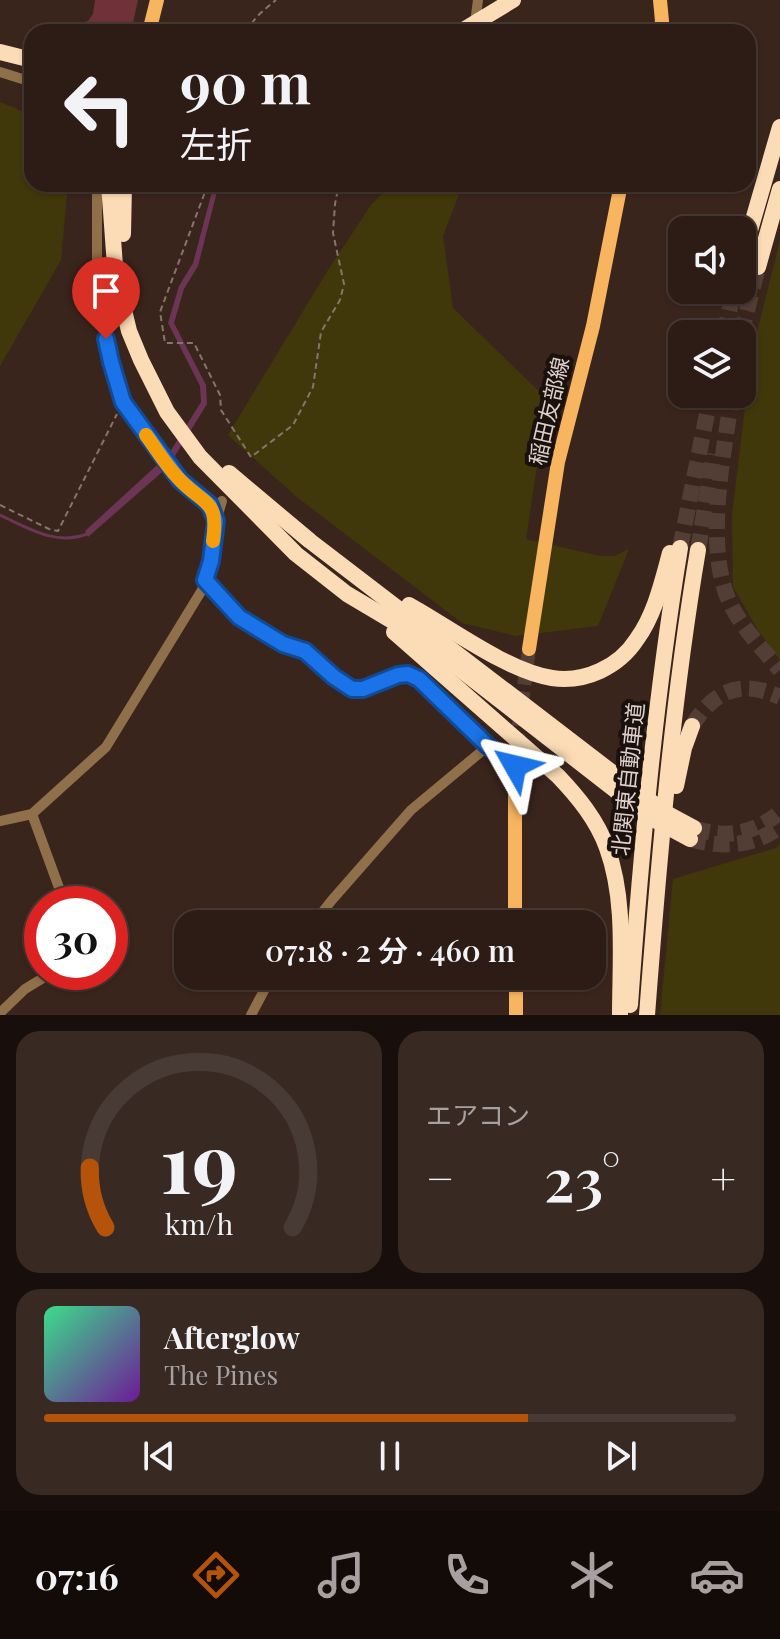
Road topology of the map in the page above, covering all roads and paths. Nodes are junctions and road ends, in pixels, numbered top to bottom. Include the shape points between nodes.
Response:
1 (157, 0) edge
2 (276, 0) edge
3 (478, 0) edge
4 (513, 0) edge
5 (660, 0) edge
6 (151, 24) edge
7 (251, 24) edge
8 (469, 24) edge
9 (474, 24) edge
10 (661, 24) edge
11 (0, 43) edge
12 (24, 48) edge
13 (0, 52) edge
14 (24, 58) edge
15 (0, 72) edge
16 (24, 80) edge
17 (780, 127) edge
18 (780, 189) edge
19 (97, 192) edge
20 (111, 192) edge
21 (124, 192) edge
22 (205, 192) edge
23 (337, 192) edge
24 (619, 192) edge
25 (754, 216) edge
26 (758, 267) tunnel mouth
27 (123, 402) junction
28 (222, 501) dead end
29 (0, 505) edge
30 (216, 521) junction
31 (698, 550) tunnel mouth
32 (358, 578) junction
33 (205, 580) junction
34 (347, 594) junction
35 (529, 649) tunnel mouth
36 (692, 726) tunnel mouth
37 (488, 746) junction
38 (515, 761) joint
39 (634, 797) junction
40 (32, 814) junction
41 (0, 821) edge
42 (687, 831) tunnel mouth
43 (58, 886) edge
44 (325, 910) edge
45 (515, 910) edge
46 (654, 916) junction
47 (24, 990) edge
48 (264, 990) edge
49 (516, 990) edge
50 (0, 1013) edge
51 (251, 1015) edge
52 (516, 1015) edge
53 (620, 1015) edge
54 (629, 1015) edge
55 (647, 1015) edge

1 - 6 main road
2 - 7 path
3 - 8 street
4 - 9 highway
5 - 10 main road
11 - 12 highway
13 - 14 highway
15 - 16 street
17 - 25 highway
18 - 26 highway
19 - 27 street via 97,293
20 - 34 highway via 123,309 167,412 218,477 296,554
21 - 32 highway via 131,296 150,355 176,407 224,468
22 - 23 path via 160,312 165,343 194,343 220,395 221,410 251,457 293,425 313,387 321,332 344,284 333,233
24 - 35 main road, 稲田友部線 via 558,462
27 - 29 path via 58,531
27 - 30 street via 180,480 210,505
28 - 30 street
30 - 33 street
31 - 46 highway, 北関東自動車道
32 - 39 highway
32 - 54 highway, 北関東自動車道 via 509,663 553,678 571,678 608,667 637,640 676,548
33 - 37 street via 239,617 305,651 352,689 398,675 419,679
33 - 40 street via 106,747
34 - 39 highway via 416,635
34 - 53 highway via 535,755 586,808 606,845 617,887
36 - 46 highway via 678,775
37 - 38 street
37 - 44 street via 411,810
38 - 45 main road
39 - 42 highway via 666,827
40 - 41 street
40 - 43 street
46 - 55 highway, 北関東自動車道
47 - 50 street
48 - 51 street
49 - 52 main road

